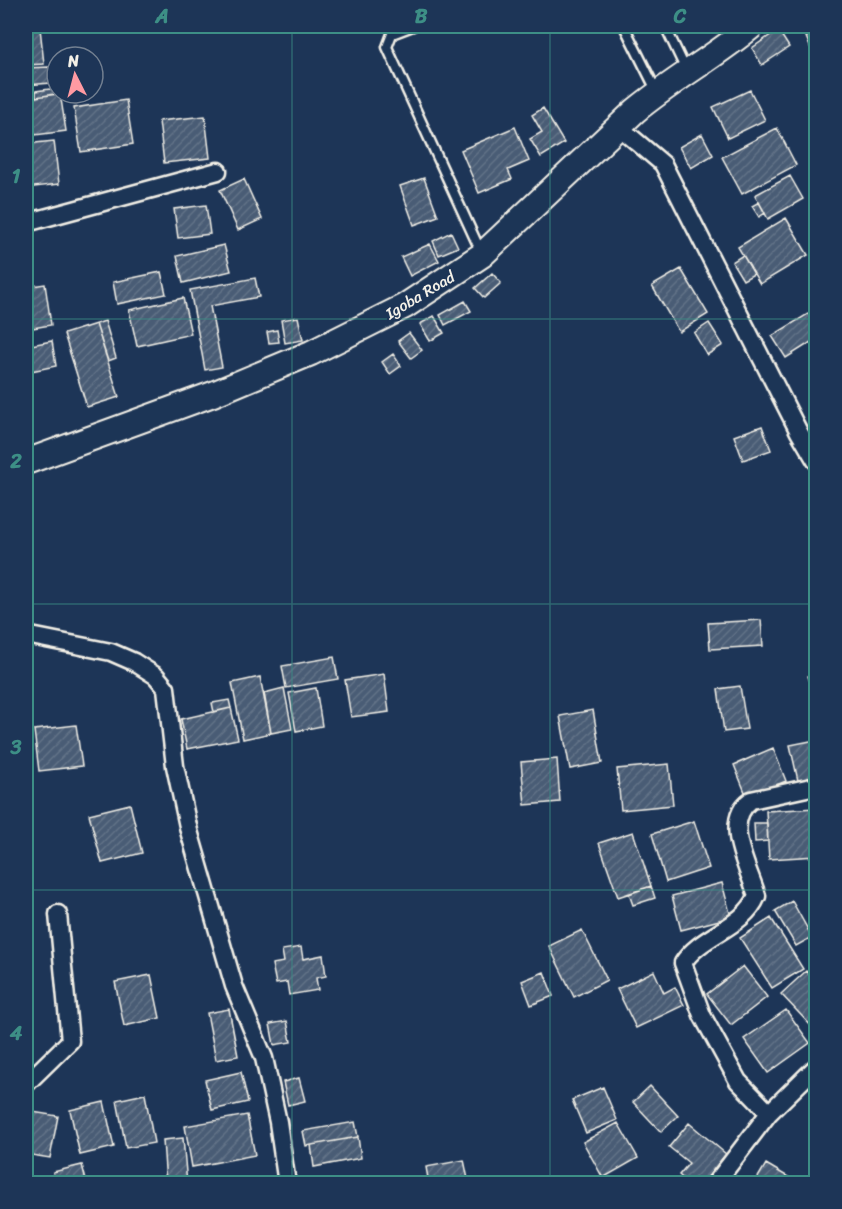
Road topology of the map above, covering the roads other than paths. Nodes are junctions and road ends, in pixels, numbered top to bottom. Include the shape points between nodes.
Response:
1 (413, 26) edge
2 (624, 26) edge
3 (664, 26) edge
4 (752, 26) edge
5 (687, 73) junction
6 (657, 93) junction
7 (618, 126) junction
8 (218, 171) dead end
9 (26, 223) edge
10 (482, 255) junction
11 (816, 461) edge
12 (26, 462) edge
13 (26, 635) edge
14 (816, 786) edge
15 (58, 914) dead end
16 (816, 1067) edge
17 (26, 1084) edge
18 (769, 1113) junction
19 (286, 1184) edge
20 (715, 1184) edge

1 - 10 lane via 392,34 387,47
2 - 6 lane
3 - 5 lane
4 - 5 street, Igoba Road
5 - 6 street, Igoba Road
6 - 7 street, Igoba Road
7 - 10 street, Igoba Road
7 - 11 street via 663,164
8 - 9 street
10 - 12 street, Igoba Road via 405,306 311,353 213,394
13 - 19 street via 111,652 156,676 166,688 175,766 189,831 234,986 264,1058
14 - 18 street via 752,800 743,806 737,838 757,896 753,906 690,953 683,963 702,1015 738,1081
15 - 17 street via 70,1041
16 - 18 street
18 - 20 street

